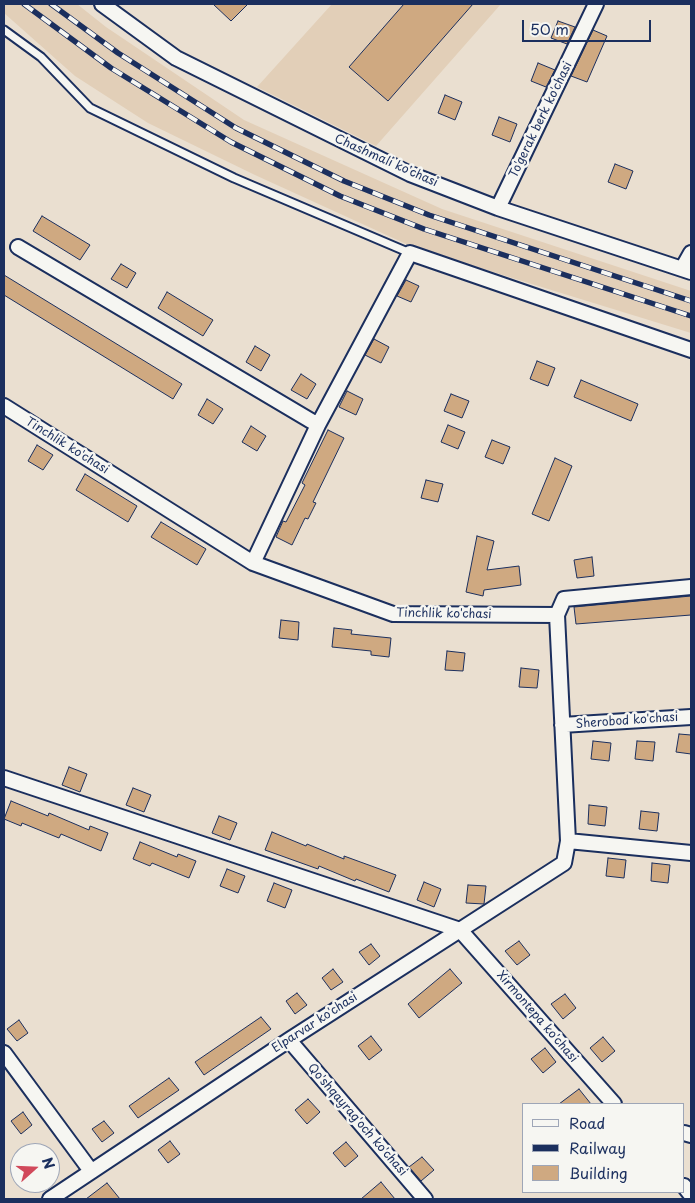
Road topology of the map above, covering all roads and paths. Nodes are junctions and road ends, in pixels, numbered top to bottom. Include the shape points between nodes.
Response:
1 (102, 4) edge
2 (596, 4) edge
3 (4, 30) edge
4 (498, 208) junction
5 (18, 247) dead end
6 (410, 253) junction
7 (691, 253) edge
8 (687, 270) edge
9 (691, 350) edge
10 (4, 406) edge
11 (318, 425) junction
12 (253, 563) junction
13 (691, 587) edge
14 (557, 615) junction
15 (691, 717) edge
16 (562, 725) junction
17 (4, 778) edge
18 (568, 841) junction
19 (691, 853) edge
20 (460, 930) junction
21 (289, 1040) junction
22 (4, 1053) edge
23 (613, 1103) edge
24 (91, 1171) junction
25 (50, 1199) edge
26 (425, 1199) edge

1 - 4 street, Chashmali ko'chasi via 176,58 410,174
2 - 4 street, To'gerak berk ko'chasi
3 - 6 lane via 41,57 90,108 234,178
4 - 8 street, Chashmali ko'chasi
5 - 11 street
6 - 9 street
6 - 11 street
7 - 8 street
10 - 12 street, Tinchlik ko'chasi
11 - 12 street
12 - 14 street, Tinchlik ko'chasi via 393,614
13 - 14 street via 564,600
14 - 16 street
15 - 16 street, Sherobod ko'chasi
16 - 18 street
17 - 20 street
18 - 19 street
18 - 20 street, Elparvar ko'chasi via 564,863
20 - 21 street, Elparvar ko'chasi
20 - 23 street, Xirmontepa ko'chasi
21 - 24 street, Elparvar ko'chasi
21 - 26 street, Qo'shqayrag'och ko'chasi
22 - 24 street
24 - 25 street, Elparvar ko'chasi

